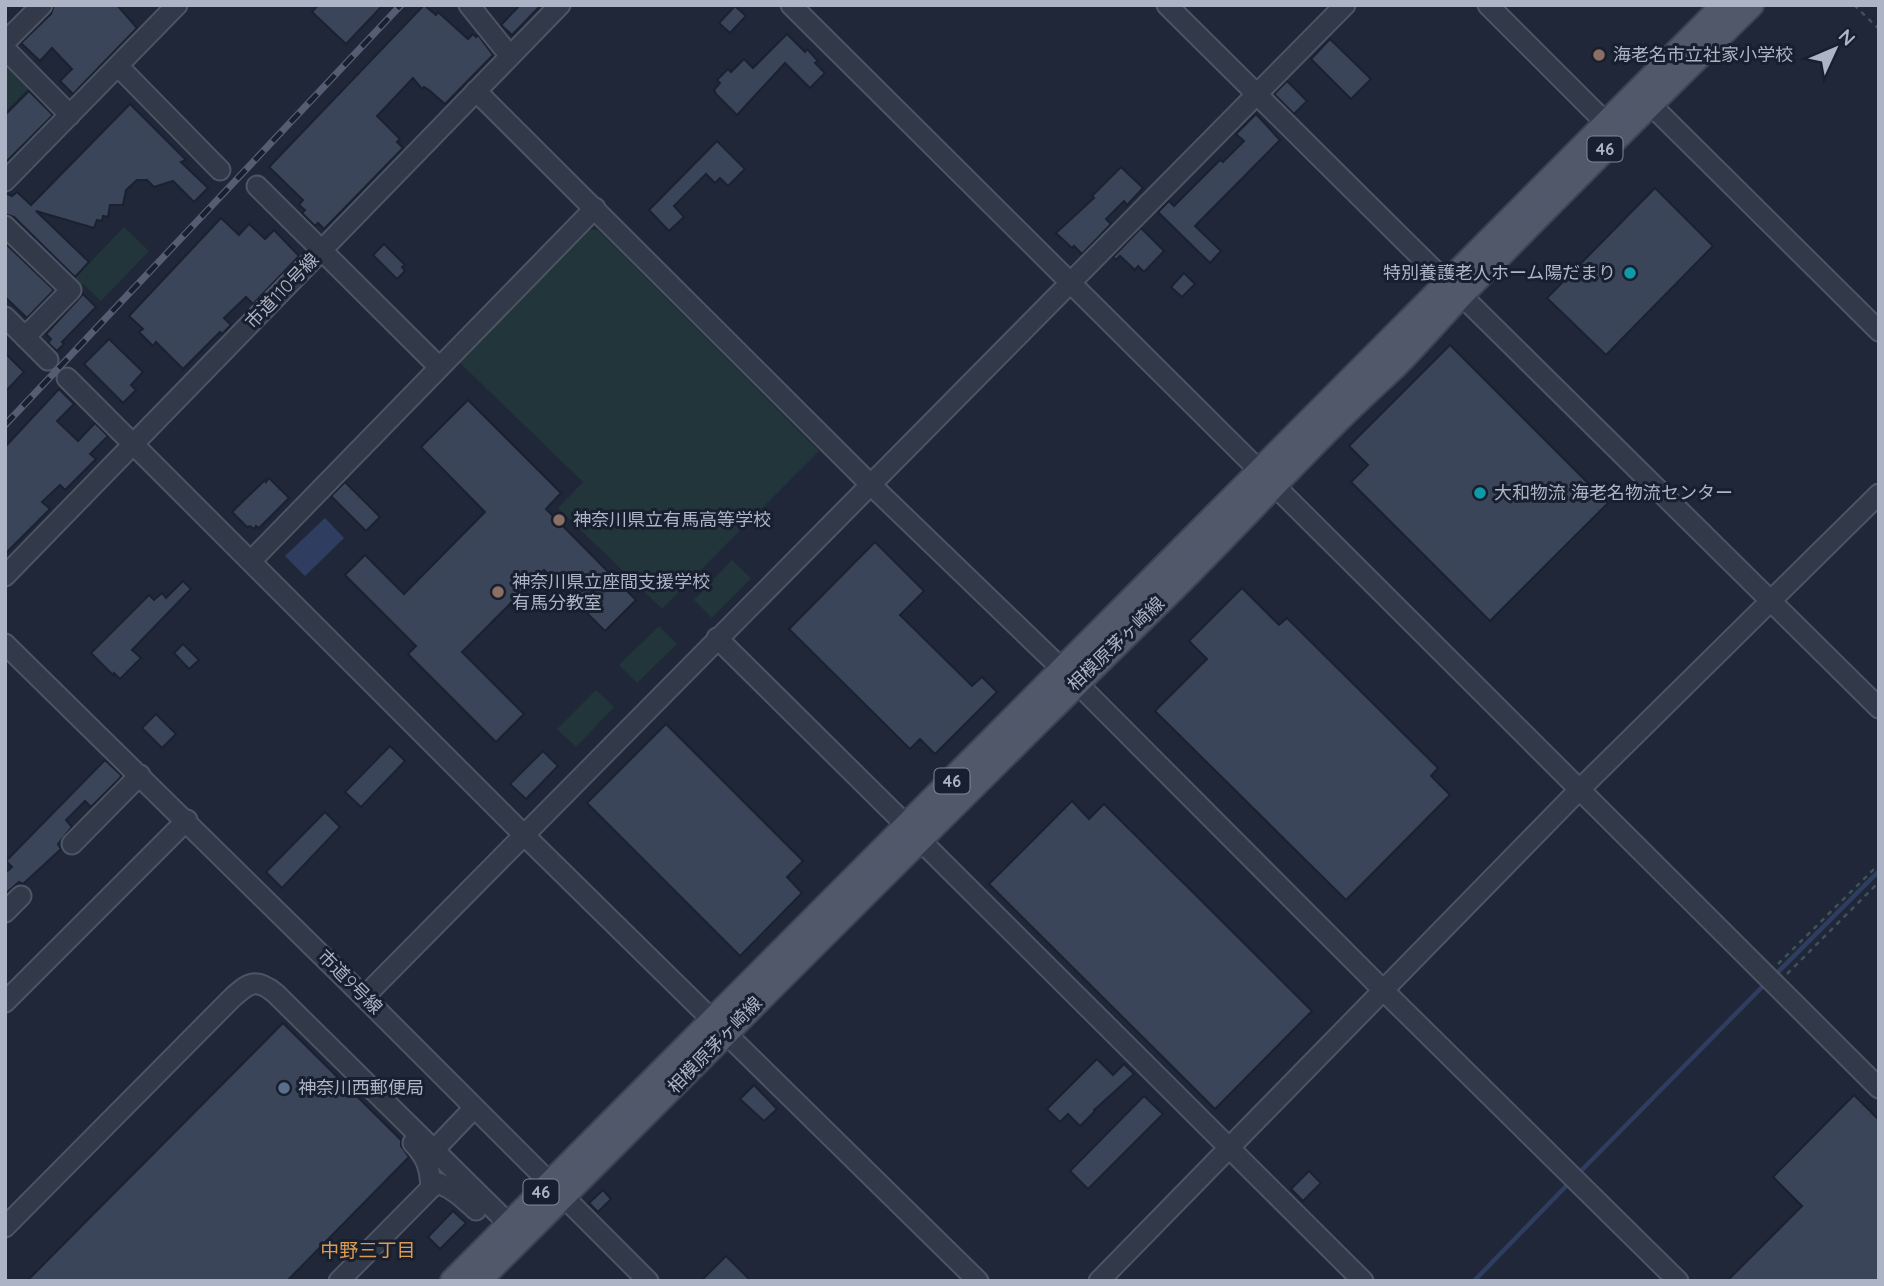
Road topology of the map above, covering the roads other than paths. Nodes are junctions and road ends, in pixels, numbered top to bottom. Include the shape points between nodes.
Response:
1 (42, 5) edge
2 (177, 5) edge
3 (469, 5) edge
4 (560, 5) edge
5 (791, 5) edge
6 (1167, 5) edge
7 (1345, 5) edge
8 (1488, 5) edge
9 (1724, 5) edge
10 (1751, 5) edge
11 (6, 49) edge
12 (510, 55) junction
13 (118, 66) junction
14 (476, 90) junction
15 (1256, 94) junction
16 (1650, 104) junction
17 (70, 115) junction
18 (1606, 123) junction
19 (220, 170) dead end
20 (5, 181) edge
21 (257, 187) dead end
22 (595, 208) junction
23 (5, 226) edge
24 (322, 250) junction
25 (1072, 282) junction
26 (1454, 289) junction
27 (5, 317) edge
28 (1879, 331) edge
29 (25, 337) junction
30 (48, 360) dead end
31 (439, 367) junction
32 (66, 378) dead end
33 (133, 444) junction
34 (1266, 479) junction
35 (870, 484) junction
36 (1879, 494) edge
37 (251, 561) junction
38 (5, 576) edge
39 (1770, 602) junction
40 (717, 638) junction
41 (5, 644) edge
42 (1069, 676) junction
43 (1879, 708) edge
44 (144, 779) junction
45 (1578, 791) junction
46 (187, 820) junction
47 (525, 836) junction
48 (919, 839) junction
49 (72, 844) dead end
50 (21, 896) dead end
51 (5, 912) edge
52 (1383, 990) junction
53 (365, 997) junction
54 (5, 1002) edge
55 (720, 1026) junction
56 (311, 1029) junction
57 (1879, 1088) edge
58 (474, 1108) junction
59 (393, 1110) junction
60 (409, 1139) junction
61 (1229, 1148) junction
62 (434, 1150) junction
63 (431, 1188) junction
64 (556, 1190) junction
65 (5, 1227) edge
66 (504, 1229) junction
67 (340, 1281) edge
68 (453, 1281) edge
69 (478, 1281) edge
70 (648, 1281) edge
71 (978, 1281) edge
72 (1099, 1281) edge
73 (1363, 1281) edge
74 (1678, 1281) edge

1 - 11 street
2 - 13 street
3 - 12 street
4 - 12 street, 市道110号線
5 - 25 street
6 - 15 street
7 - 15 street
8 - 18 street
9 - 18 main road, 相模原茅ヶ崎線 / 46
10 - 16 main road, 相模原茅ヶ崎線 / 46
11 - 17 street
12 - 14 street, 市道110号線
13 - 17 street
13 - 19 street
14 - 22 street
14 - 24 street, 市道110号線
15 - 25 street
15 - 26 street
16 - 26 main road, 相模原茅ヶ崎線 / 46
16 - 28 street
17 - 20 street
18 - 26 main road, 相模原茅ヶ崎線 / 46
21 - 24 street
22 - 31 street
22 - 35 street
23 - 29 street via 71,290
24 - 31 street
24 - 33 street, 市道110号線
25 - 34 street
25 - 35 street
26 - 34 main road, 相模原茅ヶ崎線 / 46 via 1397,363
26 - 39 street
27 - 29 street
29 - 30 street
31 - 37 street
32 - 33 street
33 - 37 street
33 - 38 street, 市道110号線
34 - 42 main road, 相模原茅ヶ崎線 / 46 via 1167,595
34 - 45 street
35 - 40 street
35 - 42 street
36 - 39 street
37 - 47 street
39 - 43 street
39 - 45 street
40 - 47 street
40 - 48 street
41 - 44 street, 市道9号線
42 - 48 main road, 相模原茅ヶ崎線 / 46
42 - 52 street
44 - 46 street, 市道9号線
44 - 49 street
45 - 52 street
45 - 57 street
46 - 53 street, 市道9号線
46 - 54 street
47 - 53 street
47 - 55 street
48 - 55 main road, 相模原茅ヶ崎線 / 46
48 - 61 street
50 - 51 street
52 - 61 street
52 - 74 street
53 - 58 street, 市道9号線
55 - 64 main road, 相模原茅ヶ崎線 / 46
55 - 71 street
56 - 59 street
56 - 60 street via 331,1064
56 - 65 street via 265,985 245,986
58 - 62 street
58 - 64 street, 市道9号線
59 - 60 street
59 - 62 street
60 - 63 street via 426,1158
61 - 72 street
61 - 73 street
62 - 66 street
63 - 66 street via 438,1183 449,1187
63 - 67 street
64 - 66 main road, 相模原茅ヶ崎線 / 46
64 - 69 main road, 相模原茅ヶ崎線 / 46
64 - 70 street, 市道9号線
66 - 68 main road, 相模原茅ヶ崎線 / 46

